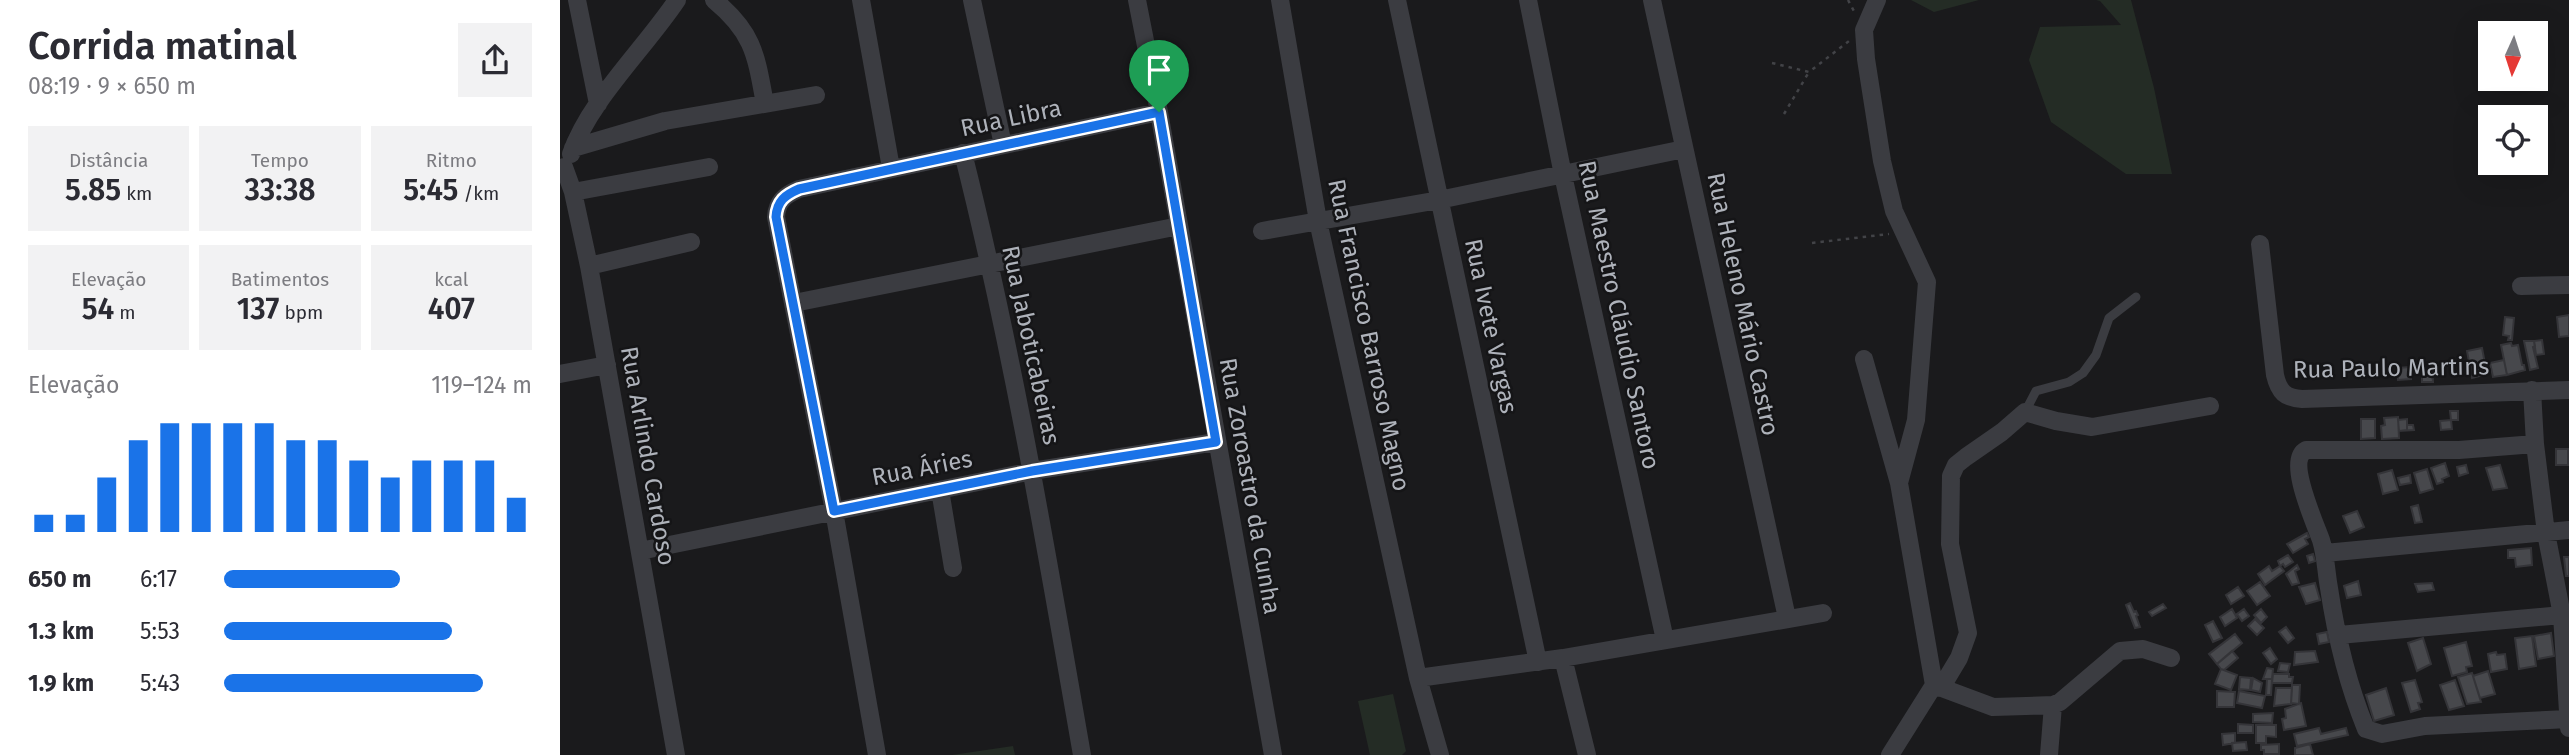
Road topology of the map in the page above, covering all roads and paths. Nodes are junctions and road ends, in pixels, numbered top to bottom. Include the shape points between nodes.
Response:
1 (577, 0) edge
2 (658, 0) edge
3 (677, 0) edge
4 (714, 0) edge
5 (861, 0) edge
6 (972, 0) edge
7 (1137, 0) edge
8 (1280, 0) edge
9 (1397, 0) edge
10 (1528, 0) edge
11 (1652, 0) edge
12 (1877, 0) edge
13 (662, 23) junction
14 (1864, 30) junction
15 (1772, 62) dead end
16 (1810, 72) junction
17 (816, 95) dead end
18 (598, 104) junction
19 (765, 104) junction
20 (1159, 112) junction
21 (1784, 114) dead end
22 (1003, 145) junction
23 (573, 148) junction
24 (1684, 149) junction
25 (963, 153) junction
26 (709, 167) dead end
27 (891, 168) junction
28 (562, 169) edge
29 (1563, 175) junction
30 (573, 192) junction
31 (1439, 200) junction
32 (1318, 221) junction
33 (1180, 226) junction
34 (1262, 231) dead end
35 (1902, 231) junction
36 (691, 242) dead end
37 (1812, 243) dead end
38 (2260, 244) dead end
39 (991, 264) junction
40 (589, 266) junction
41 (2569, 285) edge
42 (2521, 286) dead end
43 (2136, 296) dead end
44 (794, 303) junction
45 (1864, 359) dead end
46 (607, 365) junction
47 (560, 374) edge
48 (2532, 390) junction
49 (2569, 390) edge
50 (2210, 406) dead end
51 (2025, 412) junction
52 (1216, 442) junction
53 (2535, 444) junction
54 (1032, 471) junction
55 (1899, 483) junction
56 (940, 489) junction
57 (834, 511) junction
58 (2569, 530) edge
59 (2546, 533) junction
60 (640, 551) junction
61 (2325, 553) junction
62 (953, 568) dead end
63 (1823, 612) dead end
64 (2562, 615) junction
65 (1787, 618) junction
66 (2339, 635) junction
67 (1665, 640) junction
68 (1563, 658) junction
69 (2171, 659) dead end
70 (1538, 662) junction
71 (1418, 678) junction
72 (1938, 687) junction
73 (2053, 705) junction
74 (2568, 719) edge
75 (2569, 728) edge
76 (676, 755) edge
77 (877, 755) edge
78 (1082, 755) edge
79 (1273, 755) edge
80 (1440, 755) edge
81 (1587, 755) edge
82 (1890, 755) edge
83 (2049, 755) edge

1 - 18 street
2 - 13 street
3 - 13 street
4 - 19 street via 748,36
5 - 27 street
6 - 22 street
7 - 20 street
8 - 32 street, Rua Francisco Barroso Magno
9 - 31 street, Rua Ivete Vargas
10 - 29 street, Rua Maestro Cláudio Santoro
11 - 24 street, Rua Heleno Mário Castro
12 - 14 street
13 - 18 street
14 - 16 path
14 - 35 street via 1882,161
15 - 16 path
16 - 21 path
17 - 19 street
18 - 23 street
19 - 23 street via 665,121
20 - 22 street, Rua Libra
20 - 33 street
22 - 25 street, Rua Libra
23 - 28 street
24 - 29 street
24 - 65 street, Rua Heleno Mário Castro
25 - 27 street, Rua Libra
25 - 39 street, Rua Jaboticabeiras
26 - 30 street
27 - 44 street, Rua Libra via 799,189 780,201 776,217
28 - 30 street, Rua Arlindo Cardoso
29 - 31 street
29 - 67 street, Rua Maestro Cláudio Santoro
30 - 40 street, Rua Arlindo Cardoso
31 - 32 street
31 - 70 street, Rua Ivete Vargas
32 - 34 street
32 - 71 street, Rua Francisco Barroso Magno
33 - 39 street
33 - 52 street, Rua Zoroastro da Cunha
35 - 37 path
35 - 55 street via 1927,282 1916,420
36 - 40 street
38 - 48 street, Rua Paulo Martins via 2275,375 2285,396
39 - 44 street
39 - 54 street, Rua Jaboticabeiras
40 - 46 street, Rua Arlindo Cardoso
41 - 42 street
43 - 51 lane via 2109,318 2096,355 2083,373 2036,391
44 - 57 street
45 - 55 street
46 - 47 street
46 - 60 street, Rua Arlindo Cardoso
48 - 49 street, Rua Paulo Martins
48 - 53 street
50 - 51 street via 2092,426
51 - 72 street via 1956,465 1951,476 1950,544 1968,633 1959,658
52 - 54 street, Rua Áries
52 - 79 street, Rua Zoroastro da Cunha
53 - 59 street
53 - 61 street via 2301,453 2299,475
54 - 56 street, Rua Áries
54 - 78 street, Rua Jaboticabeiras
55 - 72 street
56 - 57 street, Rua Áries
56 - 62 street
57 - 60 street, Rua Áries
57 - 77 street
58 - 59 street
59 - 61 street
59 - 64 street
60 - 76 street, Rua Arlindo Cardoso
61 - 66 street
63 - 65 street
64 - 66 street
64 - 74 street
65 - 67 street
66 - 74 street via 2366,729 2382,734 2425,726
67 - 68 street
68 - 70 street
68 - 81 street
69 - 73 street via 2143,649 2120,651
70 - 71 street
71 - 80 street, Rua Francisco Barroso Magno
72 - 73 street via 1993,707
72 - 82 street
73 - 83 street
74 - 75 street

